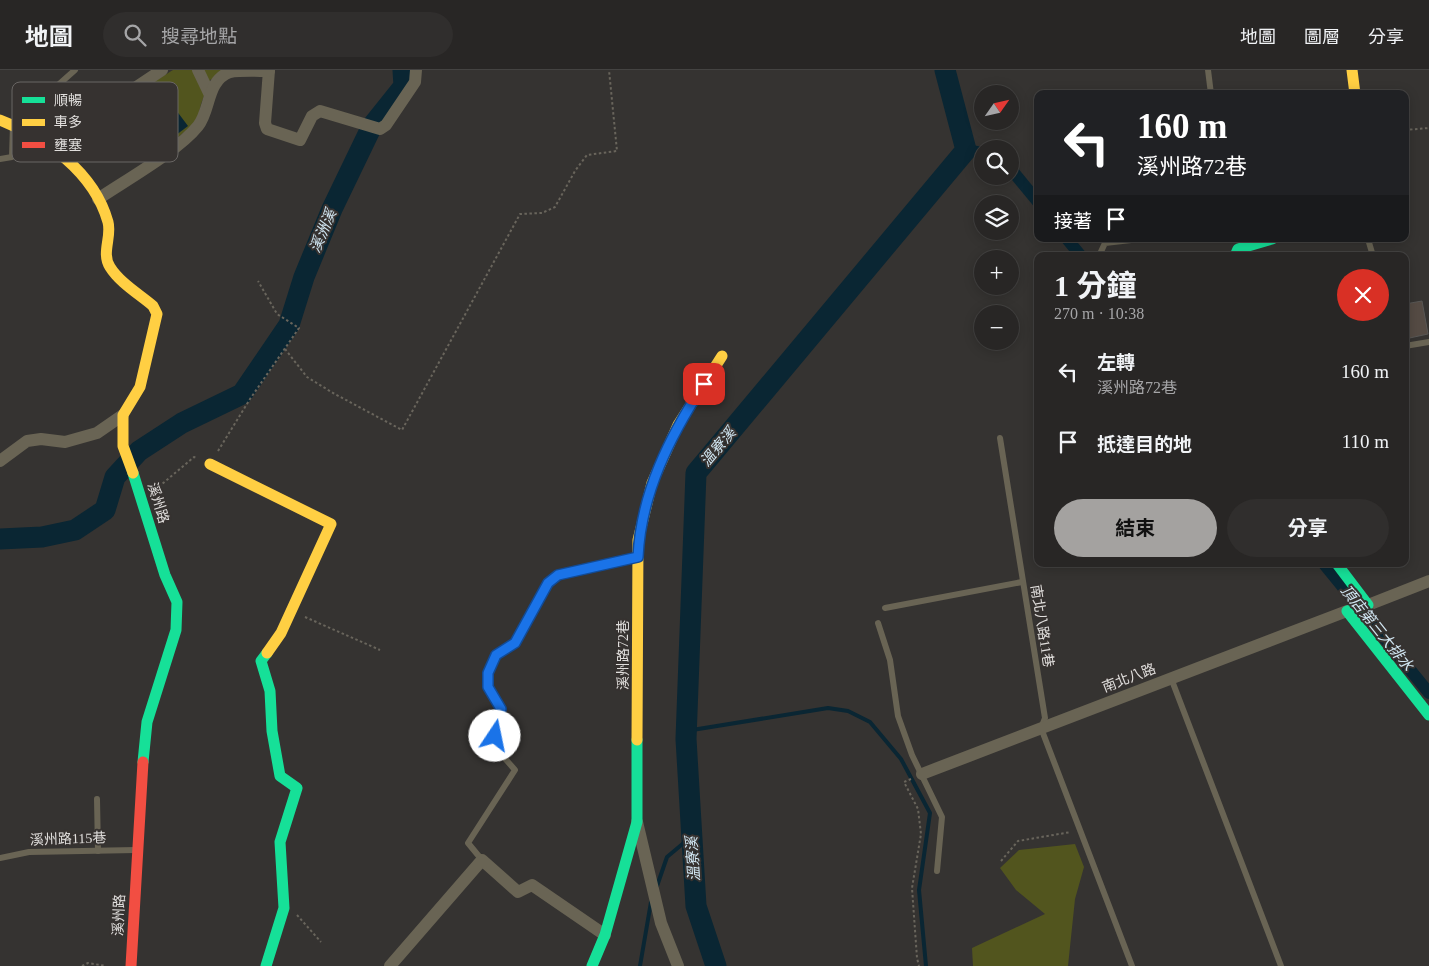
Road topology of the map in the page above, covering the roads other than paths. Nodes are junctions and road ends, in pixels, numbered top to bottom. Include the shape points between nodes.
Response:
1 (75, 70) edge
2 (162, 70) edge
3 (198, 70) edge
4 (269, 70) edge
5 (416, 70) edge
6 (1208, 70) edge
7 (1352, 70) edge
8 (61, 82) edge
9 (144, 82) edge
10 (1210, 90) edge
11 (1354, 90) edge
12 (209, 93) junction
13 (0, 120) edge
14 (12, 124) edge
15 (178, 144) edge
16 (69, 162) edge
17 (152, 162) edge
18 (98, 199) junction
19 (1114, 242) edge
20 (1261, 242) edge
21 (1236, 249) edge
22 (1101, 252) edge
23 (1429, 342) edge
24 (1409, 345) edge
25 (722, 356) dead end
26 (123, 414) junction
27 (1000, 438) dead end
28 (0, 461) edge
29 (210, 464) road end
30 (638, 557) junction
31 (1339, 567) edge
32 (1429, 581) edge
33 (1022, 582) junction
34 (1368, 604) junction
35 (884, 608) dead end
36 (1346, 611) junction
37 (878, 623) dead end
38 (1171, 678) junction
39 (1429, 715) edge
40 (1041, 728) junction
41 (922, 774) junction
42 (97, 799) dead end
43 (637, 822) junction
44 (138, 850) junction
45 (98, 851) junction
46 (0, 858) edge
47 (482, 860) junction
48 (937, 871) dead end
49 (605, 934) junction
50 (131, 966) edge
51 (266, 966) edge
52 (390, 966) edge
53 (592, 966) edge
54 (678, 966) edge
55 (1132, 966) edge
56 (1281, 966) edge

1 - 8 lane
2 - 9 street
3 - 12 street
4 - 5 street via 267,129 300,140 312,116 320,111 380,129 416,82
4 - 12 street via 230,72
6 - 10 lane
7 - 11 street
12 - 15 street via 201,122
13 - 14 street
16 - 18 street
17 - 18 street
18 - 26 street via 109,224 107,257 110,266 153,306 157,314 140,387
19 - 22 lane via 1105,243
20 - 21 street
23 - 24 lane
25 - 30 street, 溪州路72巷 via 678,425 652,483 638,540
26 - 28 street via 97,433 65,442 27,441
26 - 44 street, 溪州路 via 123,446 165,575 177,602 176,630 147,722
27 - 33 lane, 南北八路11巷
29 - 51 street via 331,524 281,633 261,661 270,691 272,731 280,776 296,788 280,842 284,908
30 - 43 street, 溪州路72巷
30 - 47 lane via 558,575 548,583 515,643 496,655 488,673 488,687 501,709 494,726 495,747 515,770 468,843
31 - 34 street
32 - 34 street
33 - 35 lane
33 - 40 lane, 南北八路11巷 via 1045,718
34 - 36 street
36 - 38 street, 南北八路
36 - 39 street
37 - 41 lane via 890,660 898,716
38 - 40 street, 南北八路
38 - 56 lane
40 - 41 street, 南北八路
40 - 55 lane
41 - 48 lane via 942,817
42 - 45 lane
43 - 49 street, 溪州路72巷
43 - 54 street via 661,923
44 - 45 lane, 溪州路115巷
44 - 50 street, 溪州路
45 - 46 lane, 溪州路115巷 via 29,852
47 - 49 street via 518,892 532,885
47 - 52 street
49 - 53 street, 溪州路72巷

